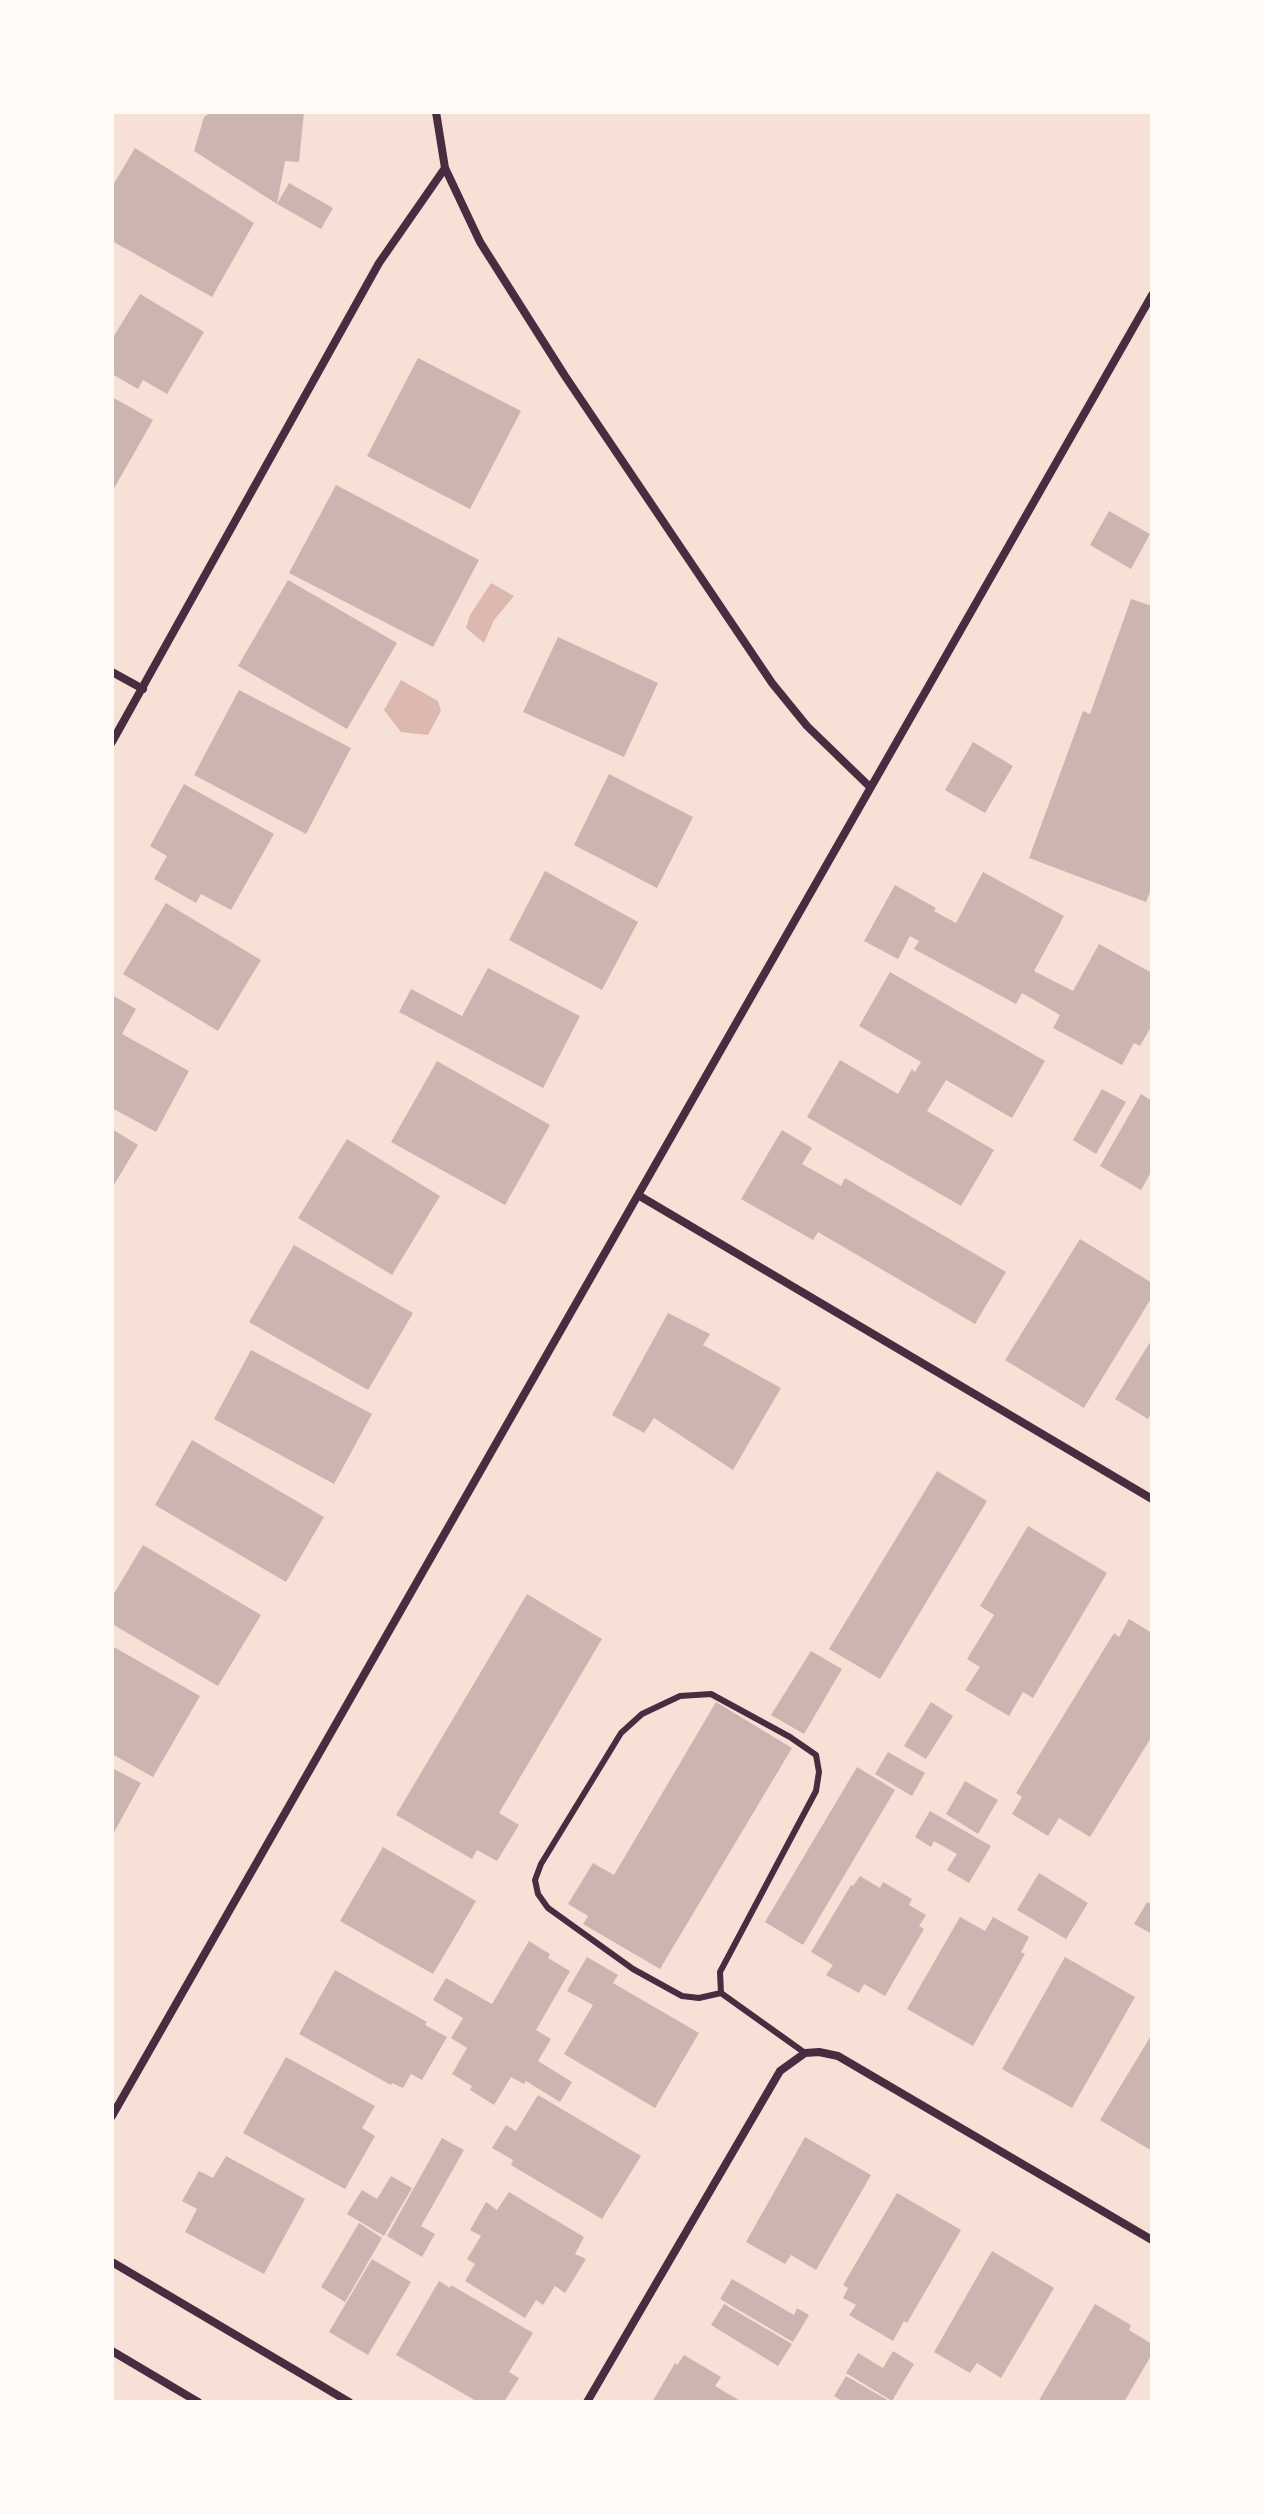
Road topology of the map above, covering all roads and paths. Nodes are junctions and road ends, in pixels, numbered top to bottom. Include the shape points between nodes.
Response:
1 (436, 112) edge
2 (445, 168) junction
3 (1152, 295) edge
4 (112, 672) edge
5 (143, 689) junction
6 (112, 742) edge
7 (870, 787) junction
8 (638, 1195) junction
9 (1152, 1499) edge
10 (721, 1993) junction
11 (805, 2053) junction
12 (112, 2116) edge
13 (1152, 2240) edge
14 (112, 2262) edge
15 (112, 2351) edge
16 (198, 2402) edge
17 (349, 2402) edge
18 (587, 2402) edge

1 - 2 street
2 - 5 street via 379,263
2 - 7 street via 488,255 772,683 807,726
3 - 7 street
4 - 5 street
5 - 6 street
7 - 8 street
8 - 9 street
8 - 12 street
10 - 10 lane via 720,1972 816,1791 819,1772 816,1755 790,1737 711,1694 680,1696 642,1714 621,1733 535,1880 548,1908 633,1969 682,1996
10 - 11 lane
11 - 13 street via 838,2056
11 - 18 street via 780,2071
14 - 17 street
15 - 16 street

